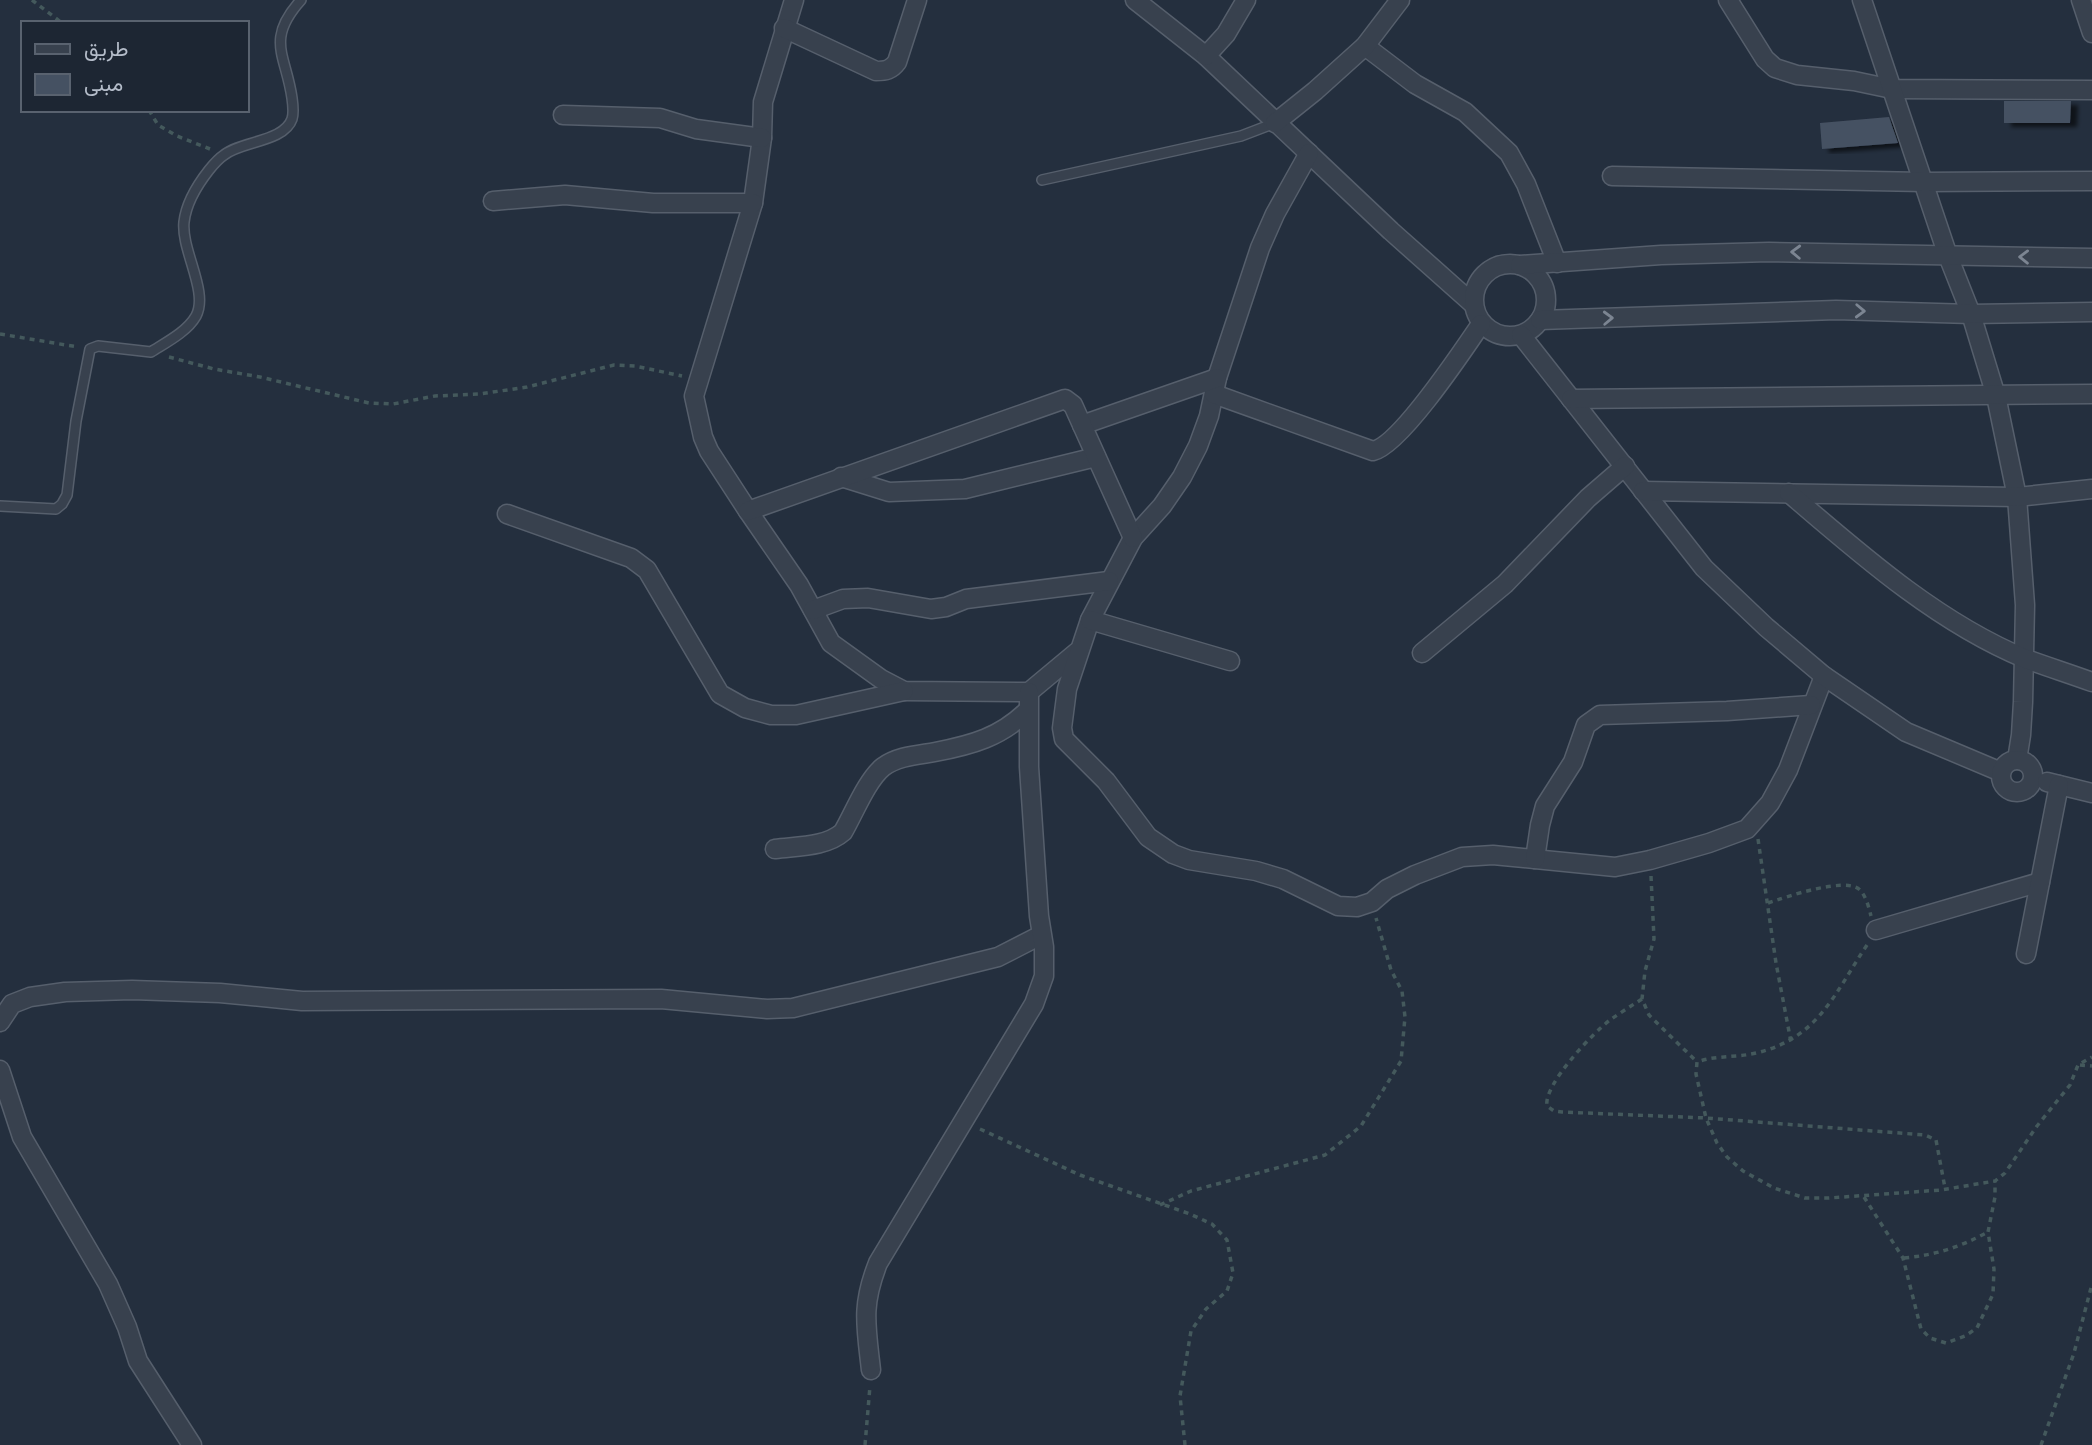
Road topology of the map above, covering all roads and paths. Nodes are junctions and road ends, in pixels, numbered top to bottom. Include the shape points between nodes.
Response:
1 (32, 0) edge
2 (301, 0) edge
3 (794, 0) edge
4 (917, 0) edge
5 (1135, 0) edge
6 (1246, 0) edge
7 (1400, 0) edge
8 (1728, 0) edge
9 (1862, 0) edge
10 (2081, 0) edge
11 (59, 21) edge
12 (784, 28) junction
13 (2092, 33) edge
14 (1365, 46) junction
15 (1206, 56) junction
16 (1892, 89) junction
17 (2092, 90) edge
18 (150, 112) edge
19 (563, 115) dead end
20 (1275, 123) junction
21 (762, 138) junction
22 (225, 153) junction
23 (1308, 153) junction
24 (1612, 176) dead end
25 (1042, 180) dead end
26 (2092, 181) edge
27 (1924, 182) junction
28 (493, 201) dead end
29 (753, 203) junction
30 (1948, 256) junction
31 (2092, 258) edge
32 (1557, 263) junction
33 (1520, 265) junction
34 (1473, 303) junction
35 (2092, 312) edge
36 (1971, 314) junction
37 (1540, 320) junction
38 (1481, 324) junction
39 (0, 334) edge
40 (1521, 335) junction
41 (90, 349) junction
42 (151, 352) junction
43 (698, 381) junction
44 (1215, 386) junction
45 (2092, 394) edge
46 (1996, 396) junction
47 (1571, 399) junction
48 (1082, 425) junction
49 (1097, 457) junction
50 (1625, 466) junction
51 (841, 477) junction
52 (2092, 489) edge
53 (1643, 491) junction
54 (1788, 493) junction
55 (2017, 497) junction
56 (0, 506) edge
57 (748, 511) junction
58 (507, 514) dead end
59 (1133, 538) junction
60 (1109, 581) junction
61 (813, 610) junction
62 (1090, 620) junction
63 (1077, 652) junction
64 (1422, 653) dead end
65 (2024, 658) junction
66 (1230, 661) dead end
67 (1824, 676) junction
68 (2092, 682) edge
69 (904, 691) junction
70 (1029, 692) junction
71 (1811, 705) junction
72 (1028, 710) junction
73 (2017, 760) junction
74 (2001, 772) junction
75 (2034, 779) junction
76 (2059, 785) junction
77 (2092, 793) edge
78 (1755, 820) junction
79 (775, 849) dead end
80 (1535, 859) junction
81 (1650, 860) junction
82 (2040, 882) junction
83 (1372, 902) junction
84 (1769, 903) junction
85 (1876, 930) junction
86 (1041, 934) junction
87 (2026, 954) dead end
88 (1642, 999) junction
89 (0, 1022) edge
90 (1791, 1042) junction
91 (2092, 1057) edge
92 (1698, 1062) junction
93 (2078, 1065) junction
94 (2092, 1066) edge
95 (0, 1070) edge
96 (1706, 1118) junction
97 (962, 1120) junction
98 (1995, 1181) junction
99 (1945, 1189) junction
100 (1864, 1196) junction
101 (1160, 1205) junction
102 (1988, 1232) junction
103 (1903, 1258) junction
104 (2092, 1284) edge
105 (871, 1370) joint
106 (191, 1445) edge
107 (865, 1445) edge
108 (1185, 1445) edge
109 (2041, 1445) edge

1 - 11 path
2 - 22 lane via 281,32 281,59 292,95 293,117 288,128
3 - 12 street
4 - 12 street via 897,62 886,71 876,71
5 - 15 street
6 - 15 street
7 - 14 street
8 - 16 street via 1765,59 1776,68
9 - 16 street
10 - 13 street
12 - 21 street via 763,102
14 - 20 street
14 - 32 street via 1415,84 1465,112 1509,153
15 - 20 street
16 - 17 street
16 - 27 street
18 - 22 path via 158,125 177,136
19 - 21 street via 660,118 696,129
20 - 23 street
20 - 25 lane via 1241,136
21 - 29 street
22 - 42 lane via 194,193 184,222 200,303 196,315
23 - 34 street
23 - 44 street via 1260,248
24 - 27 street
26 - 27 street
27 - 30 street
28 - 29 street via 565,195 653,203
29 - 43 street
31 -> 30 street
30 -> 32 street via 1769,252
30 - 36 street
32 - 33 street
33 - 34 street via 1499,266 1481,277
33 - 37 street via 1541,282 1546,294
34 - 38 street
35 - 36 street
37 -> 36 street via 1836,310
36 - 46 street
37 - 40 street
38 - 40 street via 1499,335
38 - 44 street via 1450,371 1395,436 1373,451
39 - 41 path
40 - 47 street
41 - 42 lane
41 - 56 lane via 62,504 56,509
42 - 43 path via 369,403 527,387 614,365
43 - 57 street via 694,396 703,437
44 - 48 street
44 - 59 street via 1198,446 1182,477
45 - 46 street
46 - 47 street
46 - 55 street
47 - 50 street
48 - 49 street
48 - 51 street via 1065,399
49 - 51 street via 965,489 889,492
49 - 59 street
50 - 53 street
50 - 64 street via 1505,584
51 - 57 street
52 - 55 street
53 - 54 street
53 - 67 street via 1704,568
54 - 55 street
54 - 65 street via 1895,582
55 - 65 street
57 - 61 street
58 - 69 street via 631,558 647,570 720,694 745,708 796,715
59 - 60 street
60 - 61 street via 966,599 931,609 868,598 843,599
60 - 62 street
61 - 69 street via 831,643
62 - 63 street
62 - 66 street
63 - 70 street
63 - 83 street via 1062,712 1064,739 1106,781 1148,837 1189,860 1283,878 1338,906
65 - 68 street
65 - 73 street
67 - 71 street
67 - 74 street via 1906,732
69 - 70 street
70 - 72 street
71 - 78 street via 1788,770
71 - 80 street via 1600,715 1586,726 1573,762 1545,806
72 - 79 street via 994,736 885,766 835,839
72 - 86 street
73 - 74 street via 2007,763
73 - 75 street via 2030,765
74 - 75 street via 2004,787 2013,792 2028,789
75 - 76 street
76 - 77 street
76 - 82 street
78 - 81 street via 1734,834
78 - 84 path
80 - 81 street via 1615,867
80 - 83 street via 1462,857 1387,889
81 - 88 path via 1654,939
82 - 85 street
82 - 87 street
83 - 101 path via 1402,992 1405,1017 1401,1061 1362,1125 1325,1155 1191,1191
84 - 85 path via 1854,885 1861,891
84 - 90 path
85 - 90 path via 1822,1014
86 - 89 street via 988,960 793,1008 662,999 302,1001 132,990 30,996 12,1004
86 - 97 street via 1044,976 1034,1004
88 - 92 path via 1649,1015
88 - 96 path via 1609,1021 1581,1049 1555,1081 1546,1103 1562,1112
90 - 92 path
91 - 93 path
92 - 96 path via 1696,1074
93 - 94 path
93 - 98 path via 2070,1085
95 - 106 street via 22,1137 108,1284 138,1361
96 - 99 path via 1926,1135 1936,1140
96 - 100 path via 1727,1157 1774,1188 1805,1198
97 - 101 path via 1080,1175
97 - 105 street via 878,1263 868,1289 865,1315
98 - 99 path
98 - 102 path
99 - 100 path
100 - 103 path
101 - 108 path via 1212,1224 1227,1240 1233,1273 1227,1291 1206,1309 1191,1331 1180,1396
102 - 103 path via 1939,1254
102 - 103 path via 1993,1294 1977,1328 1946,1343 1921,1329
104 - 109 path via 2074,1353
105 - 107 path

